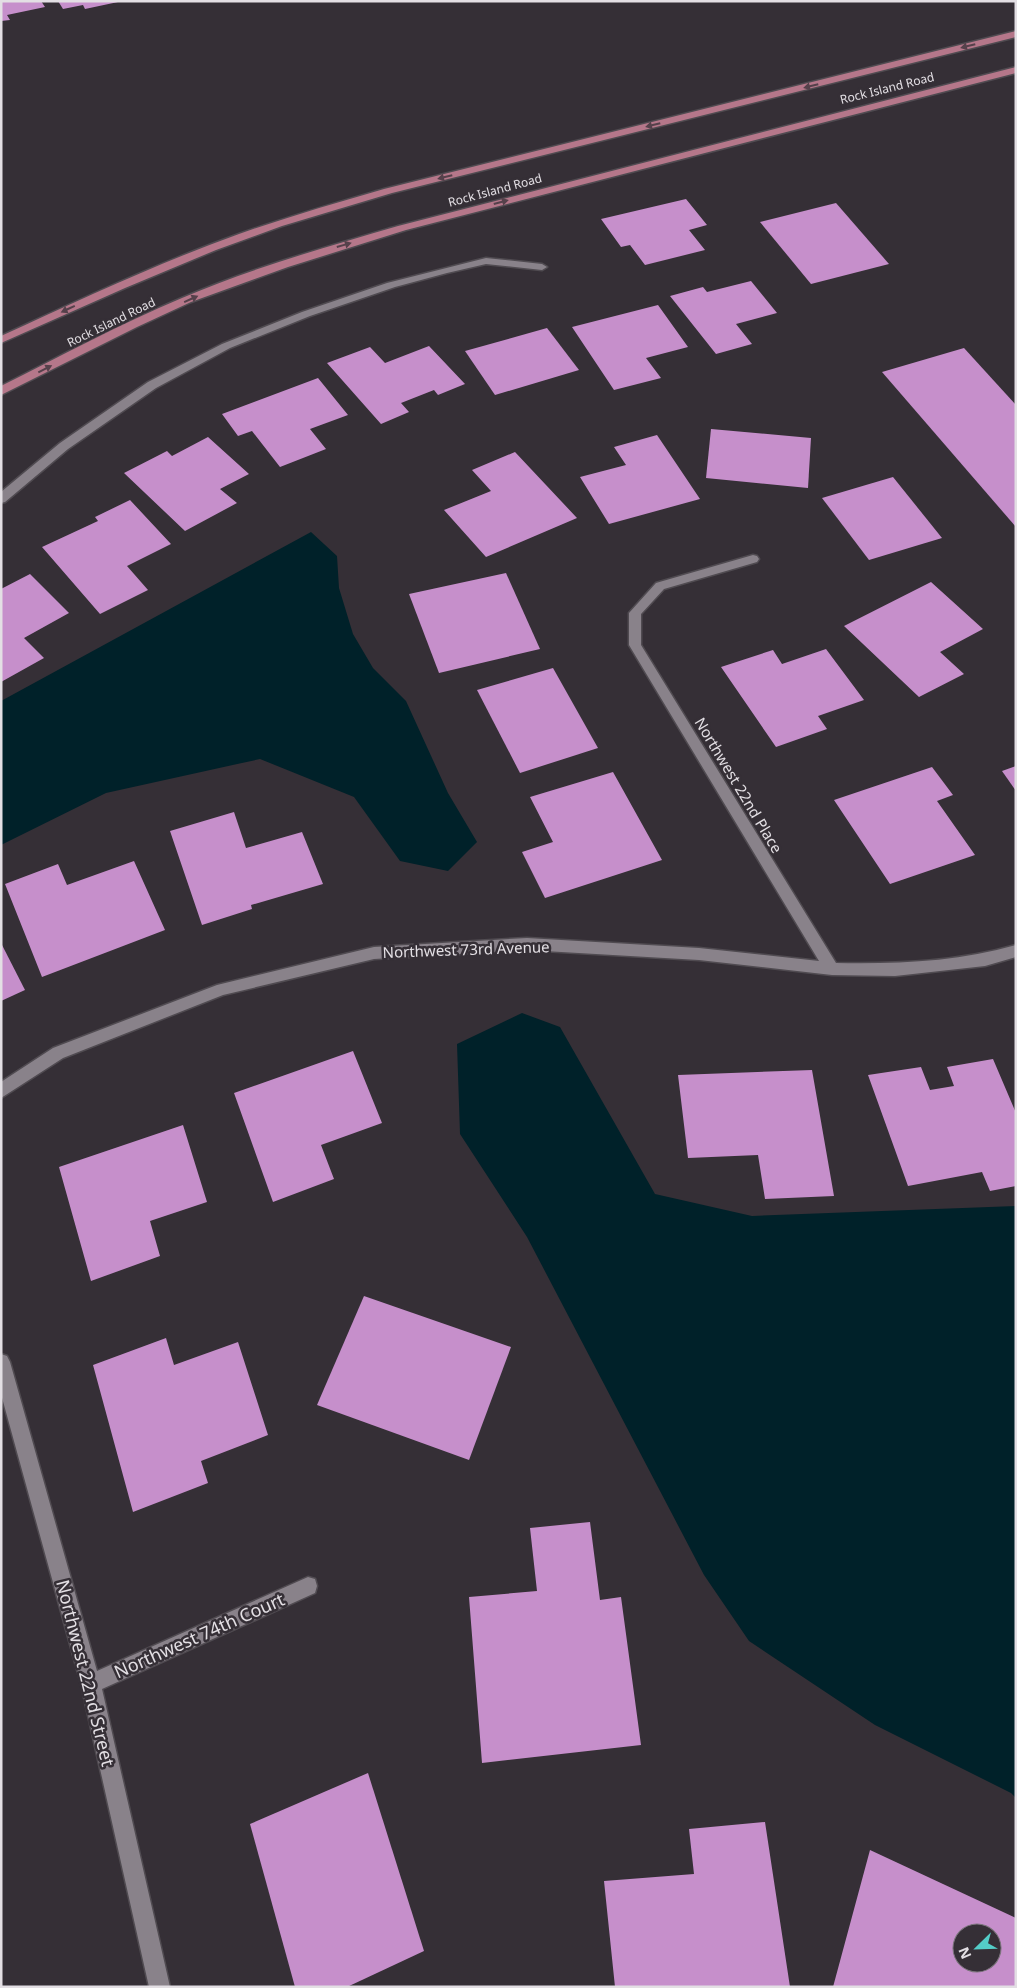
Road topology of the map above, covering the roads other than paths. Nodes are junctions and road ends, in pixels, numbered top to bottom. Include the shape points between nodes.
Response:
1 (1016, 34) edge
2 (1016, 70) edge
3 (542, 267) dead end
4 (1, 340) edge
5 (1, 391) edge
6 (1, 499) edge
7 (753, 559) dead end
8 (1016, 951) edge
9 (832, 969) junction
10 (1, 1091) edge
11 (1, 1362) edge
12 (308, 1586) dead end
13 (91, 1684) junction
14 (160, 1987) edge

1 -> 4 main road, Rock Island Road via 337,206 224,244 113,289
5 -> 2 main road, Rock Island Road via 122,330 204,294 316,253
3 - 6 street via 486,261 445,270 306,314 226,346 152,385 64,446
7 - 9 street, Northwest 22nd Place via 660,586 635,613 636,645
8 - 9 street, Northwest 73rd Avenue via 985,960 895,970
9 - 10 street, Northwest 73rd Avenue via 699,954 527,944 374,953 222,989 58,1053
11 - 13 street, Northwest 22nd Street
12 - 13 street, Northwest 74th Court
13 - 14 street, Northwest 22nd Street

